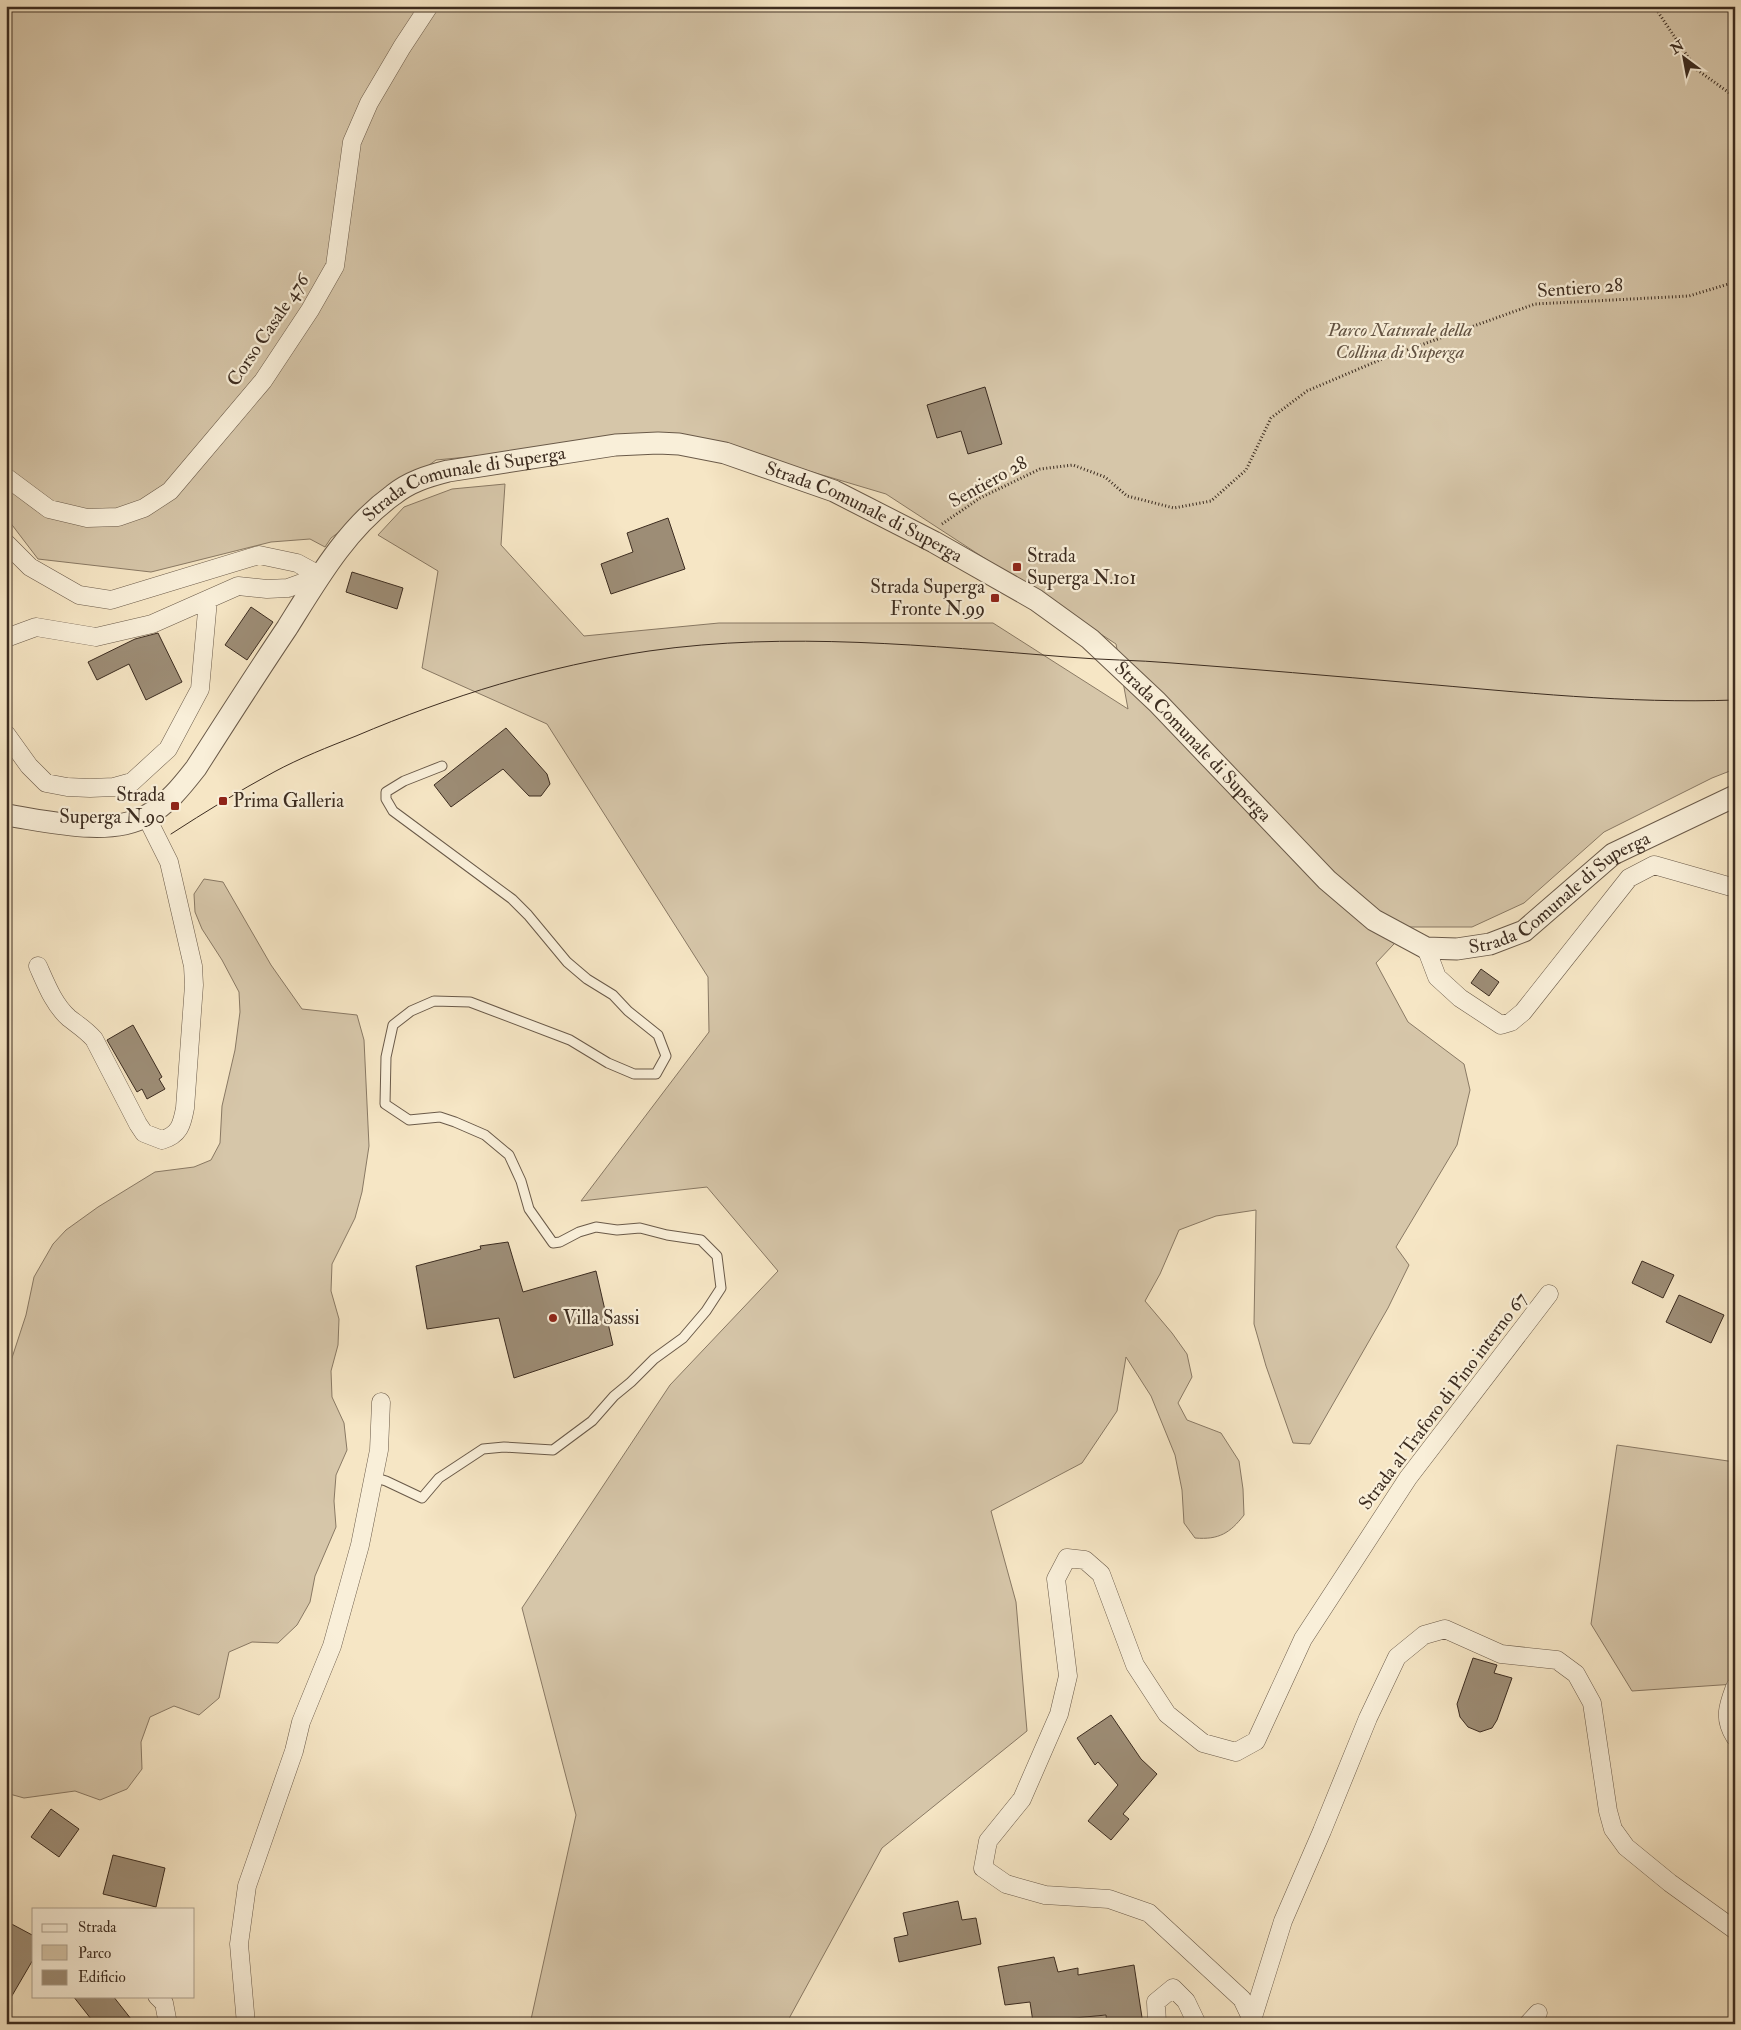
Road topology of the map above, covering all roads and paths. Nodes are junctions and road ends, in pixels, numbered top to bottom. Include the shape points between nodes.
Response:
1 (429, 6) edge
2 (1654, 6) edge
3 (1735, 97) edge
4 (1735, 282) edge
5 (6, 477) edge
6 (934, 542) junction
7 (6, 543) edge
8 (321, 576) junction
9 (208, 600) junction
10 (6, 638) edge
11 (6, 734) edge
12 (442, 766) dead end
13 (1735, 796) edge
14 (6, 815) edge
15 (146, 816) junction
16 (1735, 888) edge
17 (1426, 948) junction
18 (38, 966) dead end
19 (1549, 1294) dead end
20 (381, 1402) dead end
21 (373, 1477) junction
22 (1735, 1687) edge
23 (1735, 1736) edge
24 (1735, 1930) edge
25 (160, 1998) edge
26 (1252, 2022) edge
27 (168, 2024) edge
28 (246, 2024) edge
29 (1156, 2024) edge
30 (1197, 2024) edge

1 - 5 street, Corso Casale 476 via 369,103 352,142 335,266 263,381 170,491 144,508 118,517 87,518 49,509
2 - 3 path via 1696,69
4 - 6 path, Sentiero 28 via 1689,296 1535,304 1382,359 1307,391 1271,418 1246,470 1211,501 1174,508 1127,496 1105,477 1073,465 1040,469 980,498 942,524
6 - 8 street, Strada Comunale di Superga via 834,491 725,452 679,444 615,445 448,471 409,484 359,524
6 - 17 street, Strada Comunale di Superga via 1036,600 1090,639 1157,702 1327,880 1374,920
7 - 8 street via 30,566 79,595 111,600 259,555 297,563
8 - 9 street via 288,588 238,586
8 - 15 street, Strada Comunale di Superga via 196,768 164,804
9 - 10 street via 152,624 96,637 36,627
9 - 11 street via 200,689 168,749 132,782 114,788 46,783
12 - 21 lane via 386,792 393,811 512,899 567,962 613,995 658,1035 666,1056 656,1074 634,1074 570,1040 500,1012 470,1002 434,1002 411,1011 393,1025 386,1057 385,1104 409,1120 440,1118 486,1135 510,1155 529,1210 553,1243 596,1227 617,1230 640,1228 701,1240 717,1256 721,1288 683,1338 654,1359 592,1421 553,1450 483,1449 439,1478 422,1498
13 - 17 street, Strada Comunale di Superga via 1613,854 1524,931 1490,944 1457,949
14 - 15 street, Strada Comunale di Superga via 100,826 126,824
15 - 18 street via 169,862 193,966 185,1108 183,1122 171,1138 162,1140 144,1133 94,1039 59,1006
16 - 17 street via 1654,865 1634,875 1523,1012 1511,1022 1501,1025 1460,998 1437,977
19 - 26 street, Strada al Traforo di Pino interno 67 via 1403,1486 1304,1638 1256,1741 1236,1752 1203,1743 1167,1714 1135,1664 1101,1574 1085,1560 1067,1558 1056,1579 1068,1676 1059,1714 1022,1798 988,1841 983,1868 1006,1884 1045,1895 1109,1899 1149,1913 1242,1999
20 - 21 street via 379,1450
21 - 28 street via 360,1545 332,1646 301,1722 247,1886 239,1944
22 - 23 street via 1726,1710
24 - 26 street via 1670,1884 1626,1847 1613,1829 1592,1703 1576,1674 1557,1660 1501,1654 1445,1629 1424,1635 1397,1657 1283,1921
25 - 27 street via 164,2003
29 - 30 street via 1156,2002 1173,1988 1186,2002

